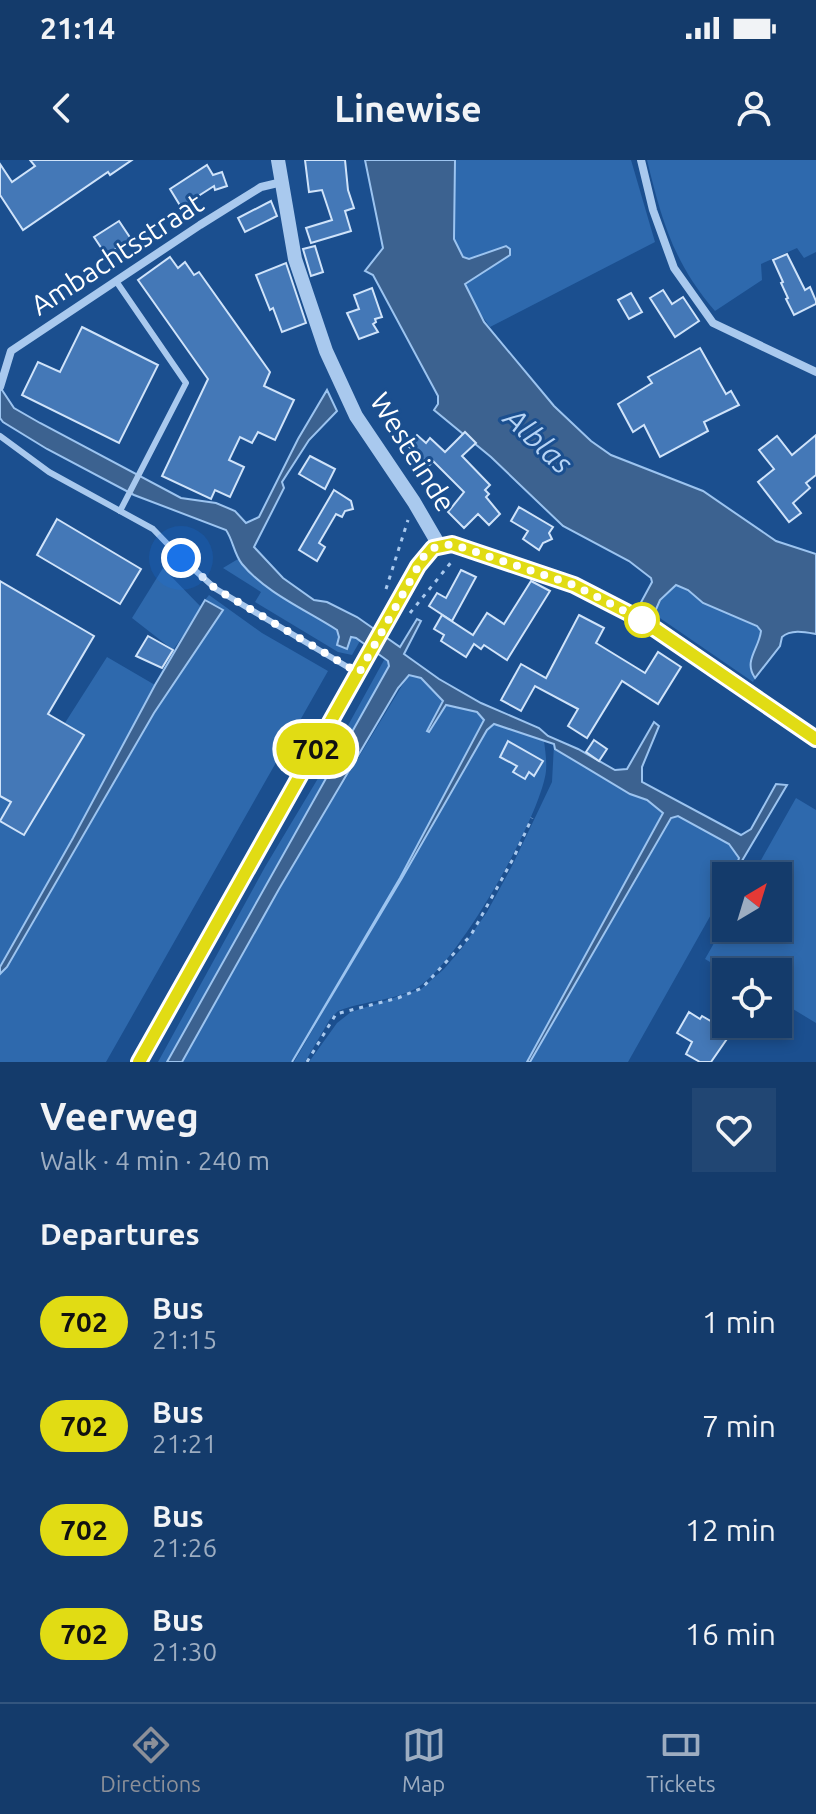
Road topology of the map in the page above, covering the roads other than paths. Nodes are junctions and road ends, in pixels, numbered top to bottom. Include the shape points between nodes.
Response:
1 (278, 160) edge
2 (641, 160) edge
3 (282, 182) junction
4 (116, 281) junction
5 (816, 372) edge
6 (1, 386) edge
7 (0, 436) edge
8 (120, 511) junction
9 (439, 545) junction
10 (359, 673) junction
11 (816, 739) edge
12 (139, 1062) edge

1 - 3 street, Westeinde
2 - 5 street via 674,268 713,323
3 - 4 street, Ambachtsstraat via 261,187
3 - 9 street, Westeinde via 295,259 326,351 356,416
4 - 6 street, Ambachtsstraat via 11,351
4 - 8 lane via 186,383
7 - 8 lane via 49,472
8 - 10 lane via 153,529 216,589
9 - 10 street via 424,556
9 - 11 street, Westeinde via 452,544 610,601
10 - 12 street

